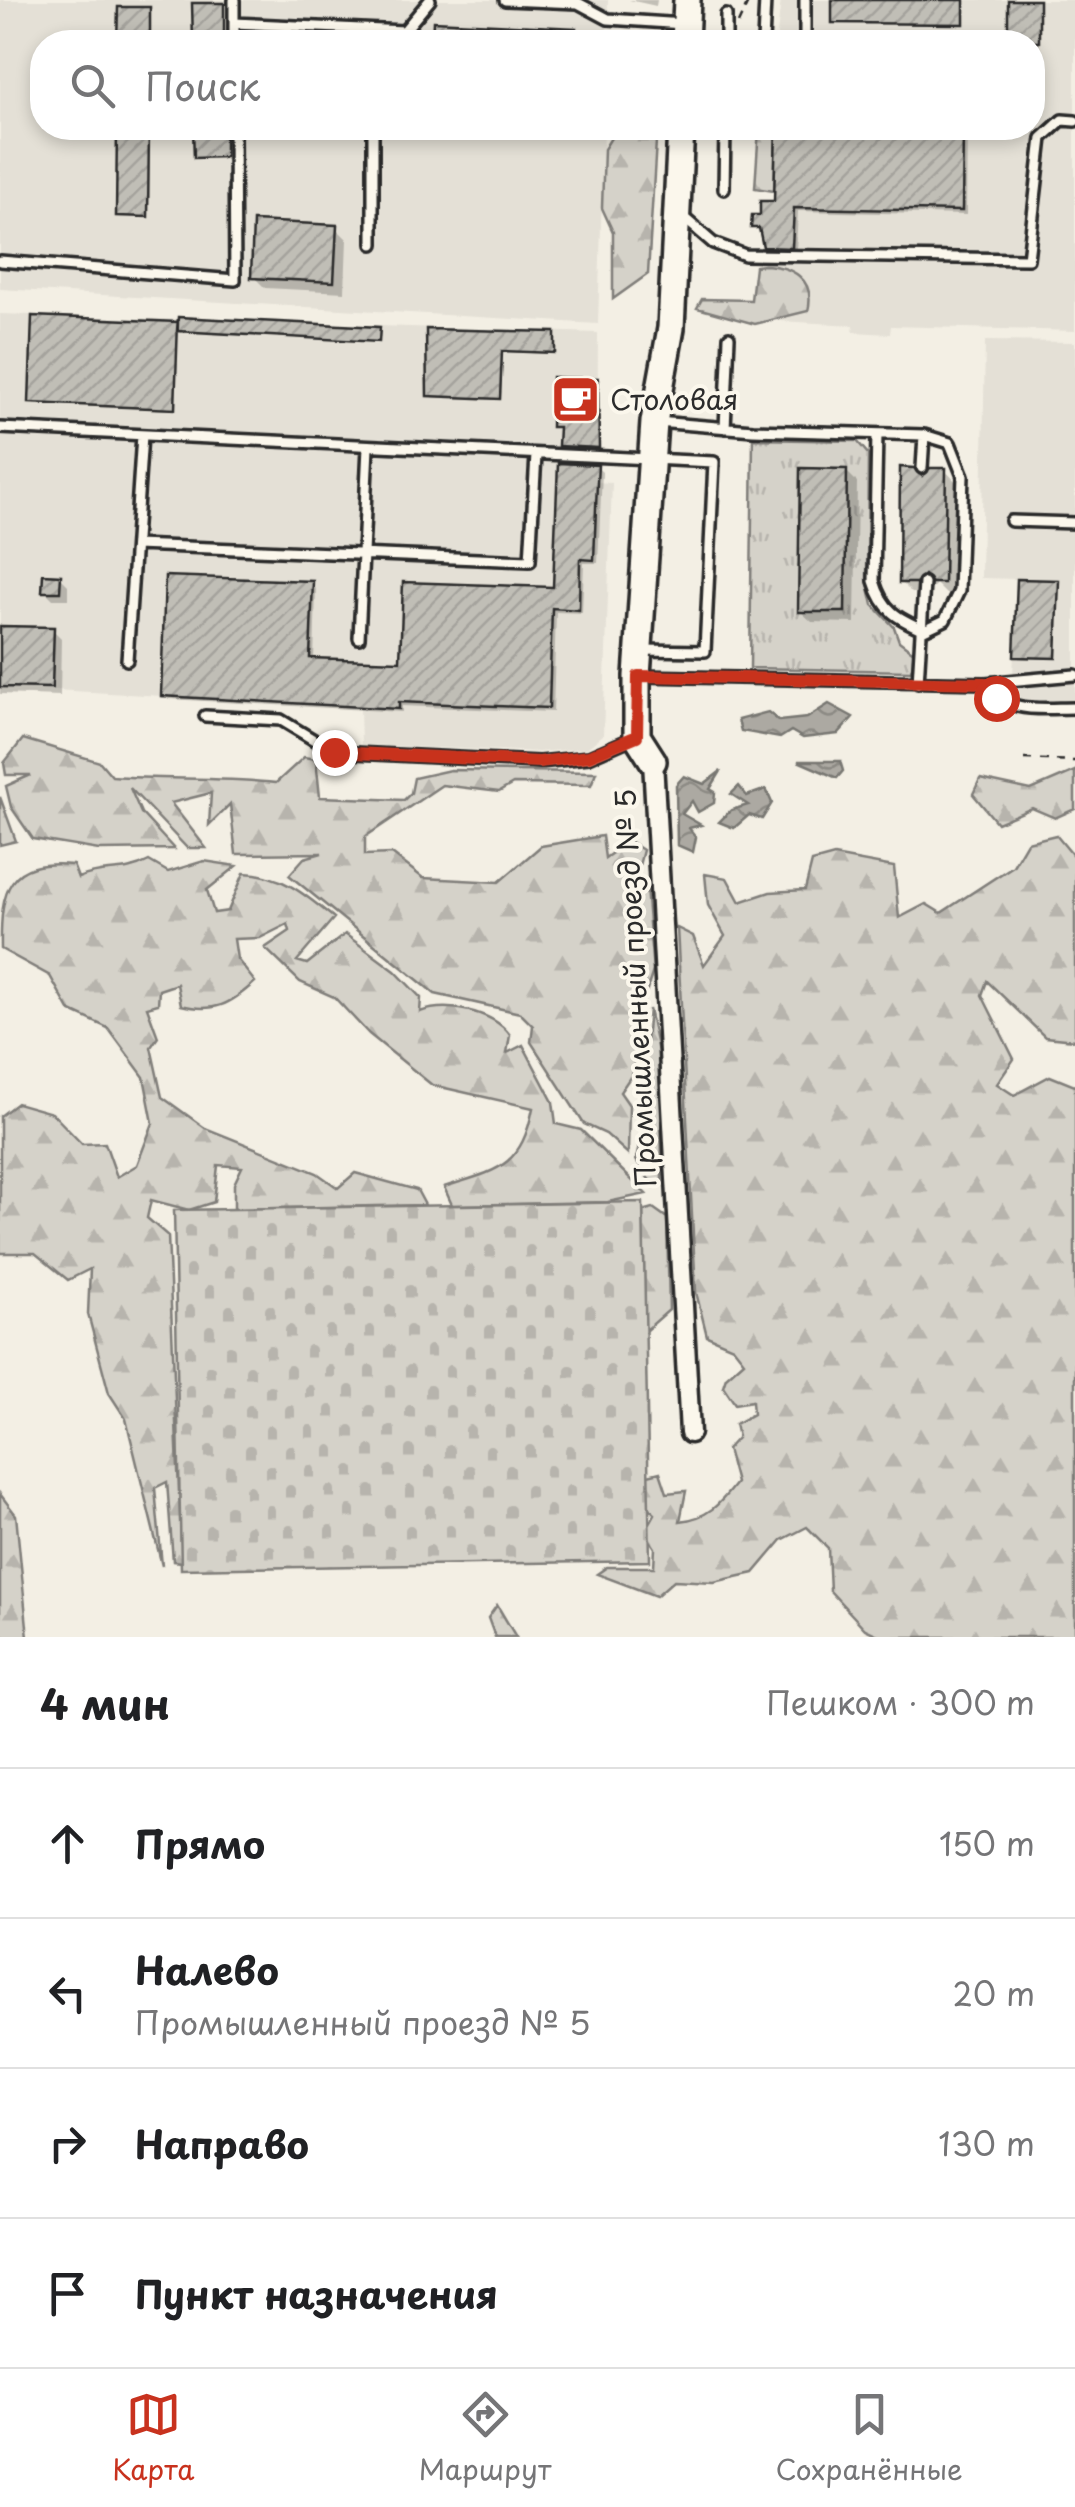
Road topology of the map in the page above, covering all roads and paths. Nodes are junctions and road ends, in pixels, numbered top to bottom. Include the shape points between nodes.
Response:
1 (234, 0) edge
2 (430, 0) edge
3 (506, 0) edge
4 (765, 0) edge
5 (805, 0) edge
6 (726, 15) dead end
7 (686, 22) edge
8 (234, 23) junction
9 (234, 30) edge
10 (374, 30) edge
11 (405, 30) edge
12 (726, 30) edge
13 (764, 30) edge
14 (806, 30) edge
15 (1075, 120) edge
16 (1045, 135) edge
17 (234, 140) edge
18 (374, 140) edge
19 (680, 140) edge
20 (725, 140) edge
21 (1042, 140) edge
22 (724, 188) dead end
23 (677, 212) junction
24 (373, 244) dead end
25 (0, 261) edge
26 (729, 338) dead end
27 (654, 422) junction
28 (0, 428) edge
29 (726, 428) junction
30 (877, 434) junction
31 (142, 435) junction
32 (924, 435) junction
33 (368, 447) junction
34 (536, 456) junction
35 (652, 460) junction
36 (922, 468) dead end
37 (1012, 521) dead end
38 (1075, 523) edge
39 (135, 545) junction
40 (362, 554) junction
41 (924, 583) dead end
42 (924, 630) junction
43 (360, 638) dead end
44 (127, 660) dead end
45 (638, 663) junction
46 (1075, 675) edge
47 (918, 683) junction
48 (985, 683) junction
49 (1075, 708) edge
50 (205, 716) dead end
51 (637, 736) junction
52 (1024, 759) dead end
53 (653, 761) joint
54 (1075, 761) edge
55 (690, 1433) dead end

1 - 8 lane
2 - 11 lane
3 - 7 lane via 578,3 608,18
4 - 13 lane
5 - 14 lane
6 - 12 lane
8 - 9 lane
8 - 10 lane
15 - 16 lane via 1062,120
17 - 25 lane via 235,280
18 - 24 lane
19 - 23 street
20 - 22 lane
21 - 23 lane via 1028,259 745,255 712,243
23 - 27 street via 672,328
26 - 29 lane
27 - 29 lane
27 - 35 street
28 - 31 lane
29 - 30 lane
30 - 32 lane
30 - 42 lane via 874,581 892,615
31 - 33 lane
31 - 39 lane
32 - 36 lane
32 - 42 lane via 950,443 964,476 959,591 945,620
33 - 34 lane
33 - 40 lane
34 - 35 lane
34 - 40 lane via 530,562
35 - 45 street
35 - 45 lane via 714,462 705,650
37 - 38 lane
39 - 40 lane
39 - 44 lane
40 - 43 lane
41 - 42 lane
42 - 47 lane
45 - 47 lane
45 - 51 street
46 - 48 lane
47 - 48 lane
48 - 49 lane via 1014,707
50 - 51 lane via 281,720 334,752 539,762 589,756
51 - 53 street, Промышленный проезд № 5
52 - 54 path
53 - 55 street, Промышленный проезд № 5

